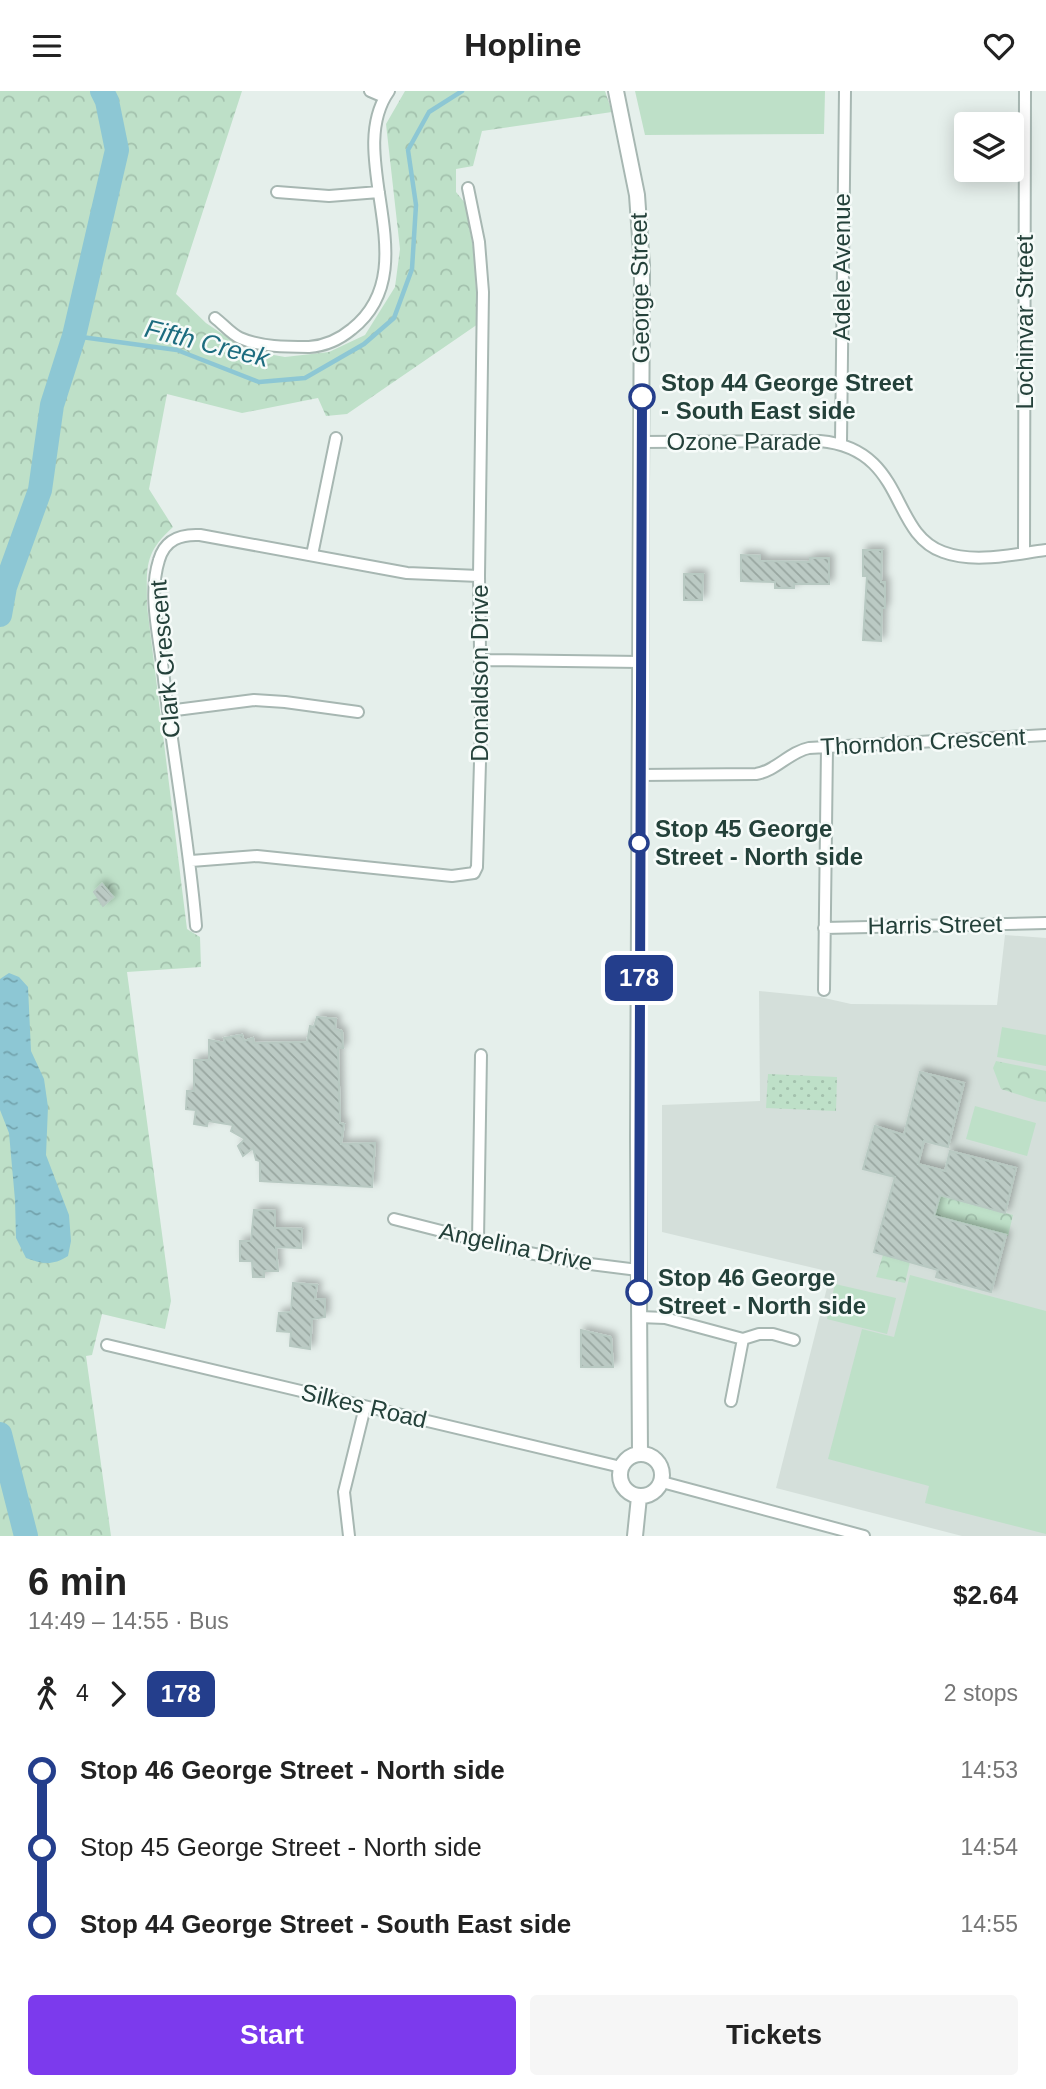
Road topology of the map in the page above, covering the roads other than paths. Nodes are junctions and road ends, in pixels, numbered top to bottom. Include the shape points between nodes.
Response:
1 (370, 91) edge
2 (616, 91) edge
3 (845, 91) edge
4 (1026, 91) edge
5 (387, 94) edge
6 (468, 188) dead end
7 (277, 192) dead end
8 (379, 192) junction
9 (215, 318) dead end
10 (336, 438) dead end
11 (641, 442) junction
12 (841, 443) junction
13 (1046, 550) edge
14 (1024, 553) junction
15 (312, 555) junction
16 (479, 576) junction
17 (481, 660) junction
18 (640, 661) junction
19 (168, 711) junction
20 (358, 712) dead end
21 (1046, 735) edge
22 (827, 747) junction
23 (640, 775) junction
24 (191, 861) junction
25 (1046, 923) edge
26 (196, 926) dead end
27 (824, 928) junction
28 (824, 990) dead end
29 (481, 1055) dead end
30 (394, 1219) dead end
31 (478, 1240) junction
32 (638, 1271) junction
33 (639, 1317) junction
34 (743, 1339) junction
35 (794, 1340) dead end
36 (107, 1345) dead end
37 (731, 1401) dead end
38 (365, 1407) junction
39 (640, 1454) junction
40 (621, 1467) junction
41 (662, 1482) junction
42 (639, 1497) junction
43 (824, 1531) edge
44 (349, 1536) edge
45 (635, 1536) edge
46 (864, 1536) edge

1 - 5 street
2 - 11 street, George Street via 641,227
3 - 12 street, Adele Avenue
4 - 14 street, Lochinvar Street
5 - 8 street via 377,115
6 - 16 street, Donaldson Drive via 483,292
7 - 8 street via 329,196
8 - 9 street via 385,235 380,291 345,335 314,347 271,345 239,338
10 - 15 street
11 - 12 street, Ozone Parade
11 - 18 street, George Street
12 - 14 street, Ozone Parade via 874,464 912,525 933,548 979,558
13 - 14 street, Ozone Parade
15 - 16 street, Clark Crescent via 407,573
15 - 19 street, Clark Crescent via 186,534 165,547 159,557 154,598
16 - 17 street, Donaldson Drive
17 - 18 street
17 - 24 street, Donaldson Drive via 479,851 474,873 431,875 257,856
18 - 23 street, George Street
19 - 20 street via 254,700
19 - 24 street, Clark Crescent
21 - 22 street, Thorndon Crescent
22 - 23 street, Thorndon Crescent via 798,750 765,773
22 - 27 street
23 - 32 street, George Street
24 - 26 street, Clark Crescent
25 - 27 street, Harris Street
27 - 28 street
29 - 31 street
30 - 31 street, Angelina Drive
31 - 32 street, Angelina Drive via 562,1260
32 - 33 street, George Street
33 - 34 street via 665,1318
33 - 39 street, George Street
34 - 35 street via 774,1333
34 - 37 street
36 - 38 street, Silkes Road
38 - 40 street, Silkes Road
38 - 44 street via 344,1492
39 - 40 street
39 - 41 street via 659,1463
40 - 42 street via 619,1476 625,1490
41 - 42 street via 654,1493
41 - 43 street
42 - 45 street
43 - 46 street

